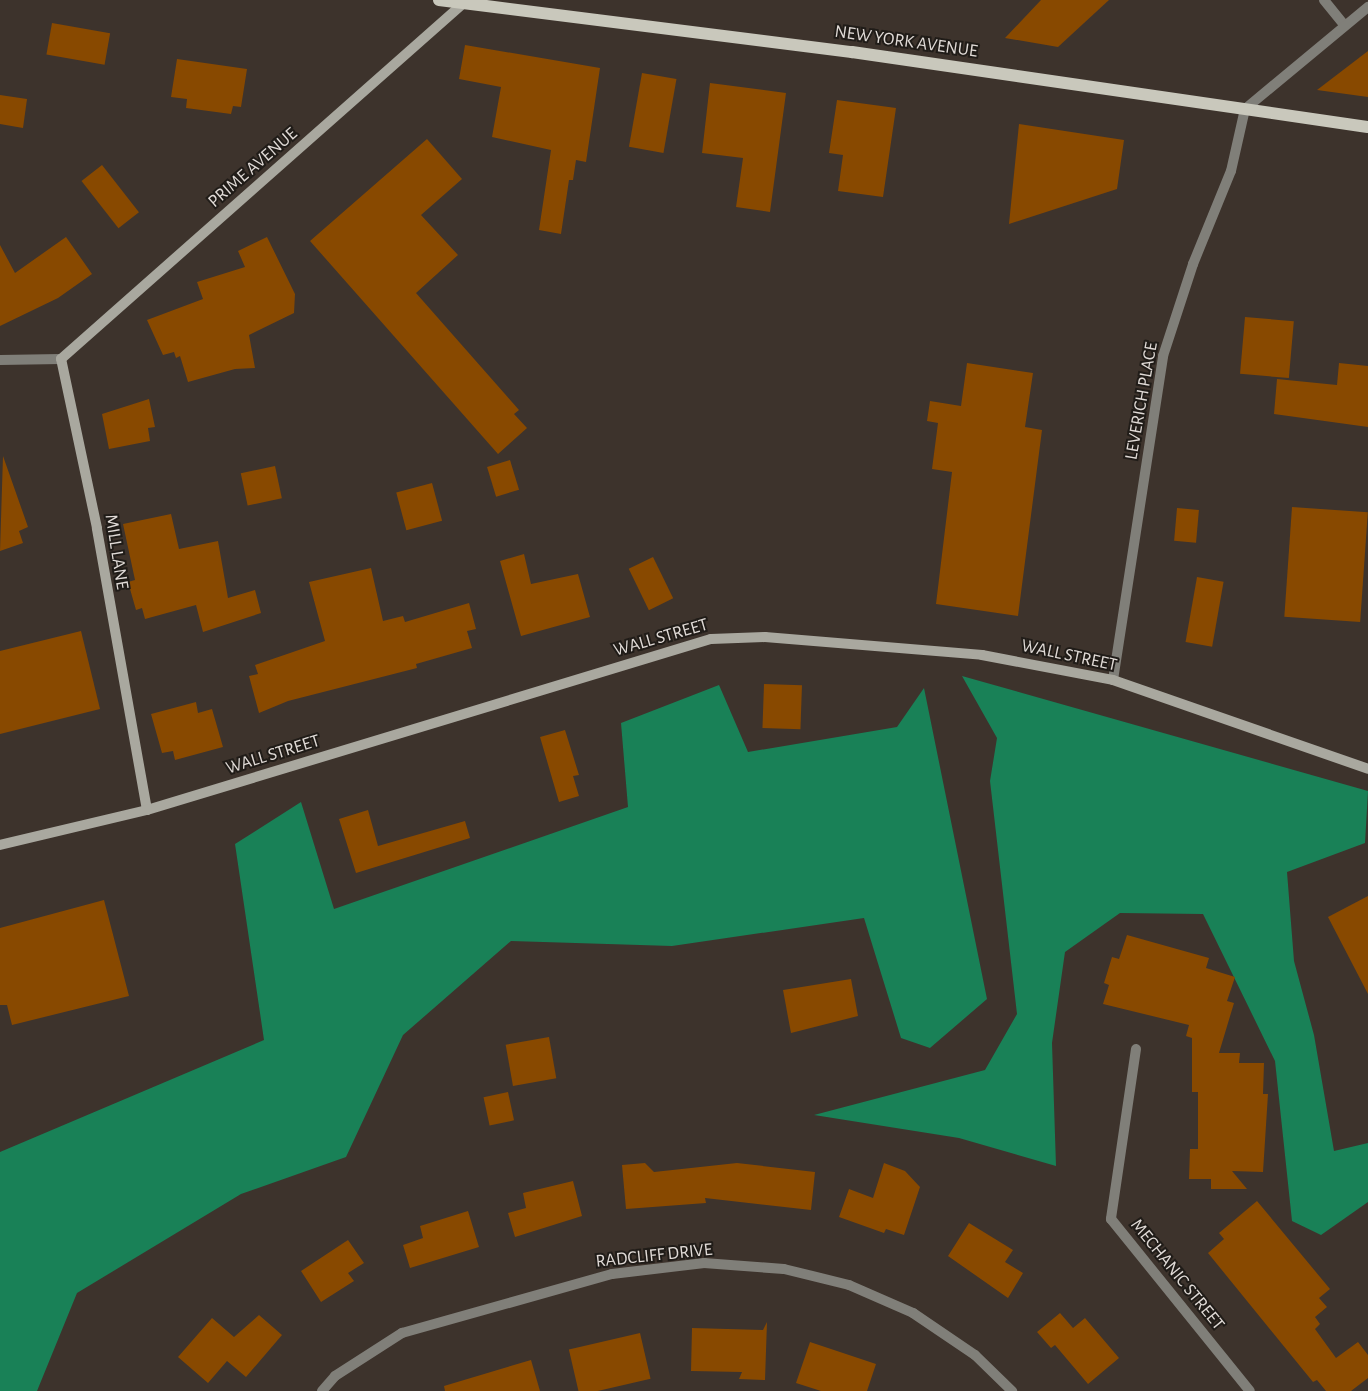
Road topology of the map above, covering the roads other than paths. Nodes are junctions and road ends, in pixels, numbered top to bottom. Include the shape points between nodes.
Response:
1 (439, 0) edge
2 (1324, 0) edge
3 (466, 2) edge
4 (1368, 7) edge
5 (1344, 25) junction
6 (1245, 108) junction
7 (1368, 127) edge
8 (0, 360) edge
9 (61, 360) junction
10 (1113, 680) junction
11 (1368, 769) edge
12 (147, 810) junction
13 (0, 845) edge
14 (1136, 1049) dead end
15 (322, 1391) edge
16 (1012, 1391) edge
17 (1250, 1391) edge

1 - 3 main road, NEW YORK AVENUE
2 - 5 street
3 - 6 main road, NEW YORK AVENUE via 852,52
3 - 9 street, PRIME AVENUE
4 - 5 street
5 - 6 street
6 - 7 main road, NEW YORK AVENUE
6 - 10 street, LEVERICH PLACE via 1231,171 1193,264 1163,356
8 - 9 street
9 - 12 street, MILL LANE via 97,528
10 - 11 street, WALL STREET
10 - 12 street, WALL STREET via 982,655 766,637 710,639
12 - 13 street, WALL STREET
14 - 17 street, MECHANIC STREET via 1111,1218
15 - 16 street, RADCLIFF DRIVE via 335,1376 402,1333 612,1274 704,1263 784,1269 849,1285 914,1313 975,1355

